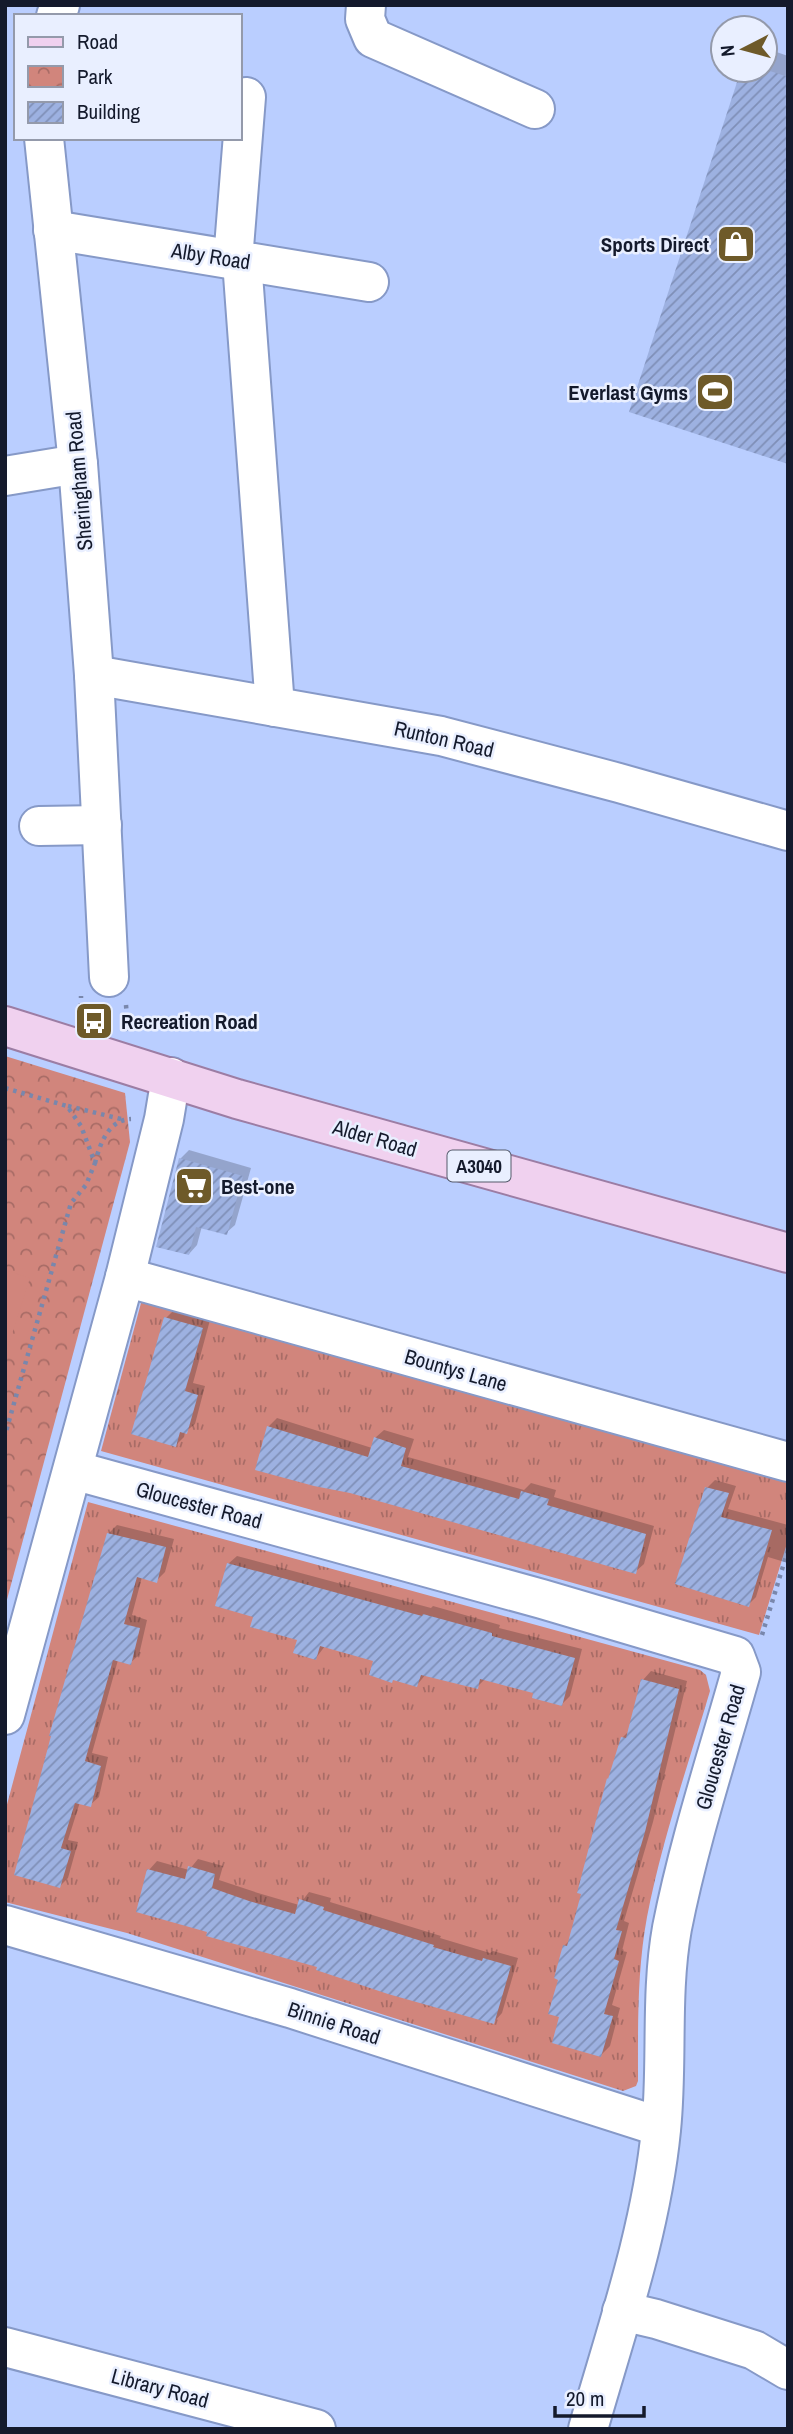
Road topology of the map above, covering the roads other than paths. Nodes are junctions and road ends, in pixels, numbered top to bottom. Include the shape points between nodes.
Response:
1 (366, 5) edge
2 (246, 97) dead end
3 (535, 109) dead end
4 (44, 140) edge
5 (53, 230) junction
6 (237, 261) junction
7 (369, 282) dead end
8 (78, 464) junction
9 (5, 476) edge
10 (94, 675) junction
11 (275, 707) junction
12 (102, 825) junction
13 (39, 826) dead end
14 (788, 831) edge
15 (109, 977) road end
16 (5, 1026) edge
17 (171, 1077) junction
18 (788, 1253) edge
19 (125, 1277) junction
20 (788, 1462) edge
21 (73, 1471) junction
22 (5, 1715) edge
23 (5, 1925) edge
24 (661, 2127) junction
25 (622, 2311) junction
26 (5, 2347) edge
27 (788, 2370) edge
28 (316, 2429) edge
29 (588, 2429) edge

1 - 3 street via 365,19 373,38
2 - 6 street
4 - 5 street, Sheringham Road
5 - 6 street, Alby Road
5 - 8 street, Sheringham Road
6 - 7 street, Alby Road
6 - 11 street
8 - 9 street
8 - 10 street, Sheringham Road
10 - 11 street, Runton Road
10 - 12 street, Sheringham Road
11 - 14 street, Runton Road via 440,736
12 - 13 street
12 - 15 street, Sheringham Road
16 - 17 main road, Alder Road / A3040
17 - 18 main road, Alder Road / A3040
17 - 19 street
19 - 20 street, Bountys Lane
19 - 21 street
21 - 22 street
21 - 24 street, Gloucester Road via 735,1656 741,1672 672,1931 663,2023
23 - 24 street, Binnie Road via 290,2008
24 - 25 street, Gloucester Road via 654,2180
25 - 27 street via 754,2350
25 - 29 street, Gloucester Road
26 - 28 street, Library Road

